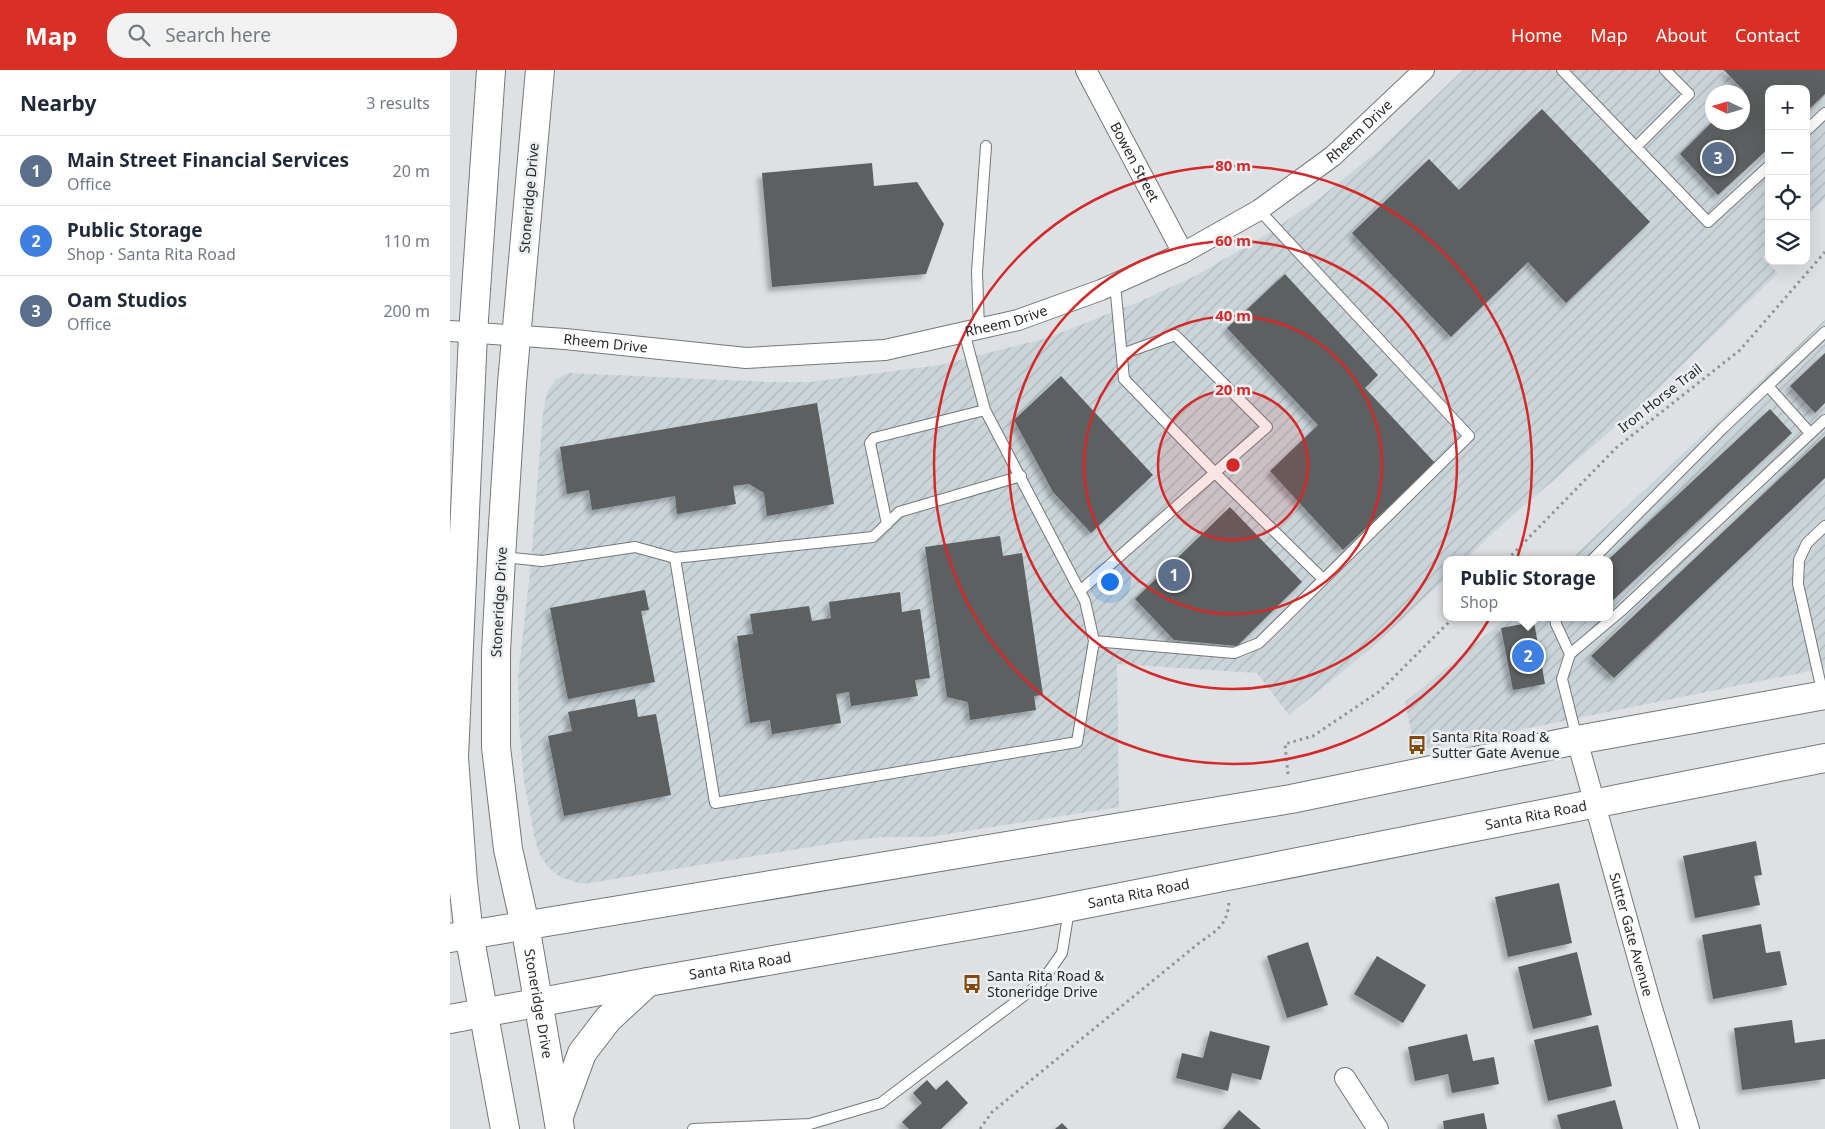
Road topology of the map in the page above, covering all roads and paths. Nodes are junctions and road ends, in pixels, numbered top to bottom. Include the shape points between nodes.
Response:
1 (491, 70) edge
2 (540, 70) edge
3 (1086, 70) edge
4 (1424, 70) edge
5 (1665, 70) edge
6 (1564, 71) edge
7 (1825, 114) edge
8 (1807, 130) edge
9 (986, 146) dead end
10 (1636, 147) junction
11 (1765, 170) edge
12 (1259, 210) junction
13 (1184, 252) junction
14 (1825, 252) edge
15 (1115, 284) junction
16 (971, 331) junction
17 (1825, 332) edge
18 (462, 333) edge
19 (517, 336) junction
20 (1122, 354) junction
21 (1768, 386) junction
22 (985, 410) junction
23 (1825, 420) edge
24 (1810, 433) junction
25 (1215, 473) junction
26 (1021, 476) junction
27 (886, 524) junction
28 (1825, 526) edge
29 (1511, 556) edge
30 (1596, 556) edge
31 (501, 557) junction
32 (675, 558) junction
33 (1324, 579) junction
34 (1080, 591) junction
35 (1613, 618) edge
36 (1450, 621) edge
37 (1556, 621) edge
38 (1609, 621) edge
39 (1094, 641) junction
40 (1570, 654) junction
41 (1824, 695) edge
42 (1577, 740) junction
43 (1825, 758) edge
44 (1291, 799) junction
45 (1595, 803) junction
46 (1231, 875) junction
47 (1070, 907) junction
48 (525, 925) junction
49 (460, 936) edge
50 (648, 982) junction
51 (539, 1002) junction
52 (485, 1013) junction
53 (450, 1019) edge
54 (1345, 1078) dead end
55 (559, 1123) edge
56 (505, 1129) edge
57 (693, 1129) edge
58 (980, 1129) edge
59 (1378, 1129) edge
60 (1689, 1129) edge

1 - 18 main road
2 - 19 main road, Stoneridge Drive
3 - 13 street, Bowen Street
4 - 12 street, Rheem Drive via 1333,156
5 - 10 lane via 1689,94
6 - 10 lane
7 - 8 lane
9 - 16 lane
10 - 11 lane via 1708,222
12 - 13 street, Rheem Drive
12 - 33 lane via 1469,436
13 - 15 street, Rheem Drive
14 - 29 path, Iron Horse Trail via 1740,350 1616,448
15 - 16 street, Rheem Drive via 1018,320
15 - 20 lane
16 - 19 street, Rheem Drive via 885,350 746,358
16 - 22 lane
17 - 21 lane
18 - 19 street, Rheem Drive
18 - 49 main road via 454,757 463,883
19 - 31 main road, Stoneridge Drive
20 - 25 lane via 1124,379
20 - 25 lane via 1175,335 1267,427
21 - 24 lane
21 - 30 lane
22 - 26 lane
22 - 27 lane via 874,438 870,443
23 - 24 lane
24 - 35 lane
25 - 33 lane
25 - 34 lane
26 - 27 lane via 900,512
26 - 34 lane
27 - 32 lane via 873,536
28 - 41 lane via 1807,543 1799,560 1798,584
31 - 32 lane via 542,561 635,547
31 - 48 main road, Stoneridge Drive via 496,747 508,849
32 - 39 lane via 715,802 1077,742
33 - 39 lane via 1259,643 1234,652
34 - 39 lane
36 - 44 path via 1380,691 1312,736 1285,744
37 - 40 lane
38 - 40 lane
40 - 42 lane via 1562,679
41 - 42 main road
42 - 44 main road
42 - 45 street, Sutter Gate Avenue
43 - 45 main road, Santa Rita Road
44 - 48 main road
45 - 46 main road, Santa Rita Road
45 - 60 street, Sutter Gate Avenue
46 - 47 main road, Santa Rita Road
46 - 58 path via 1228,915 1219,929 992,1112
47 - 50 main road, Santa Rita Road
47 - 57 lane via 1062,953 1041,984 881,1103 810,1124
48 - 49 main road
48 - 51 main road, Stoneridge Drive
49 - 52 main road
50 - 51 main road, Santa Rita Road
50 - 55 main road via 608,1019 582,1053
51 - 52 main road, Santa Rita Road
51 - 55 main road, Stoneridge Drive
52 - 53 main road, Santa Rita Road
52 - 56 main road
54 - 59 street

